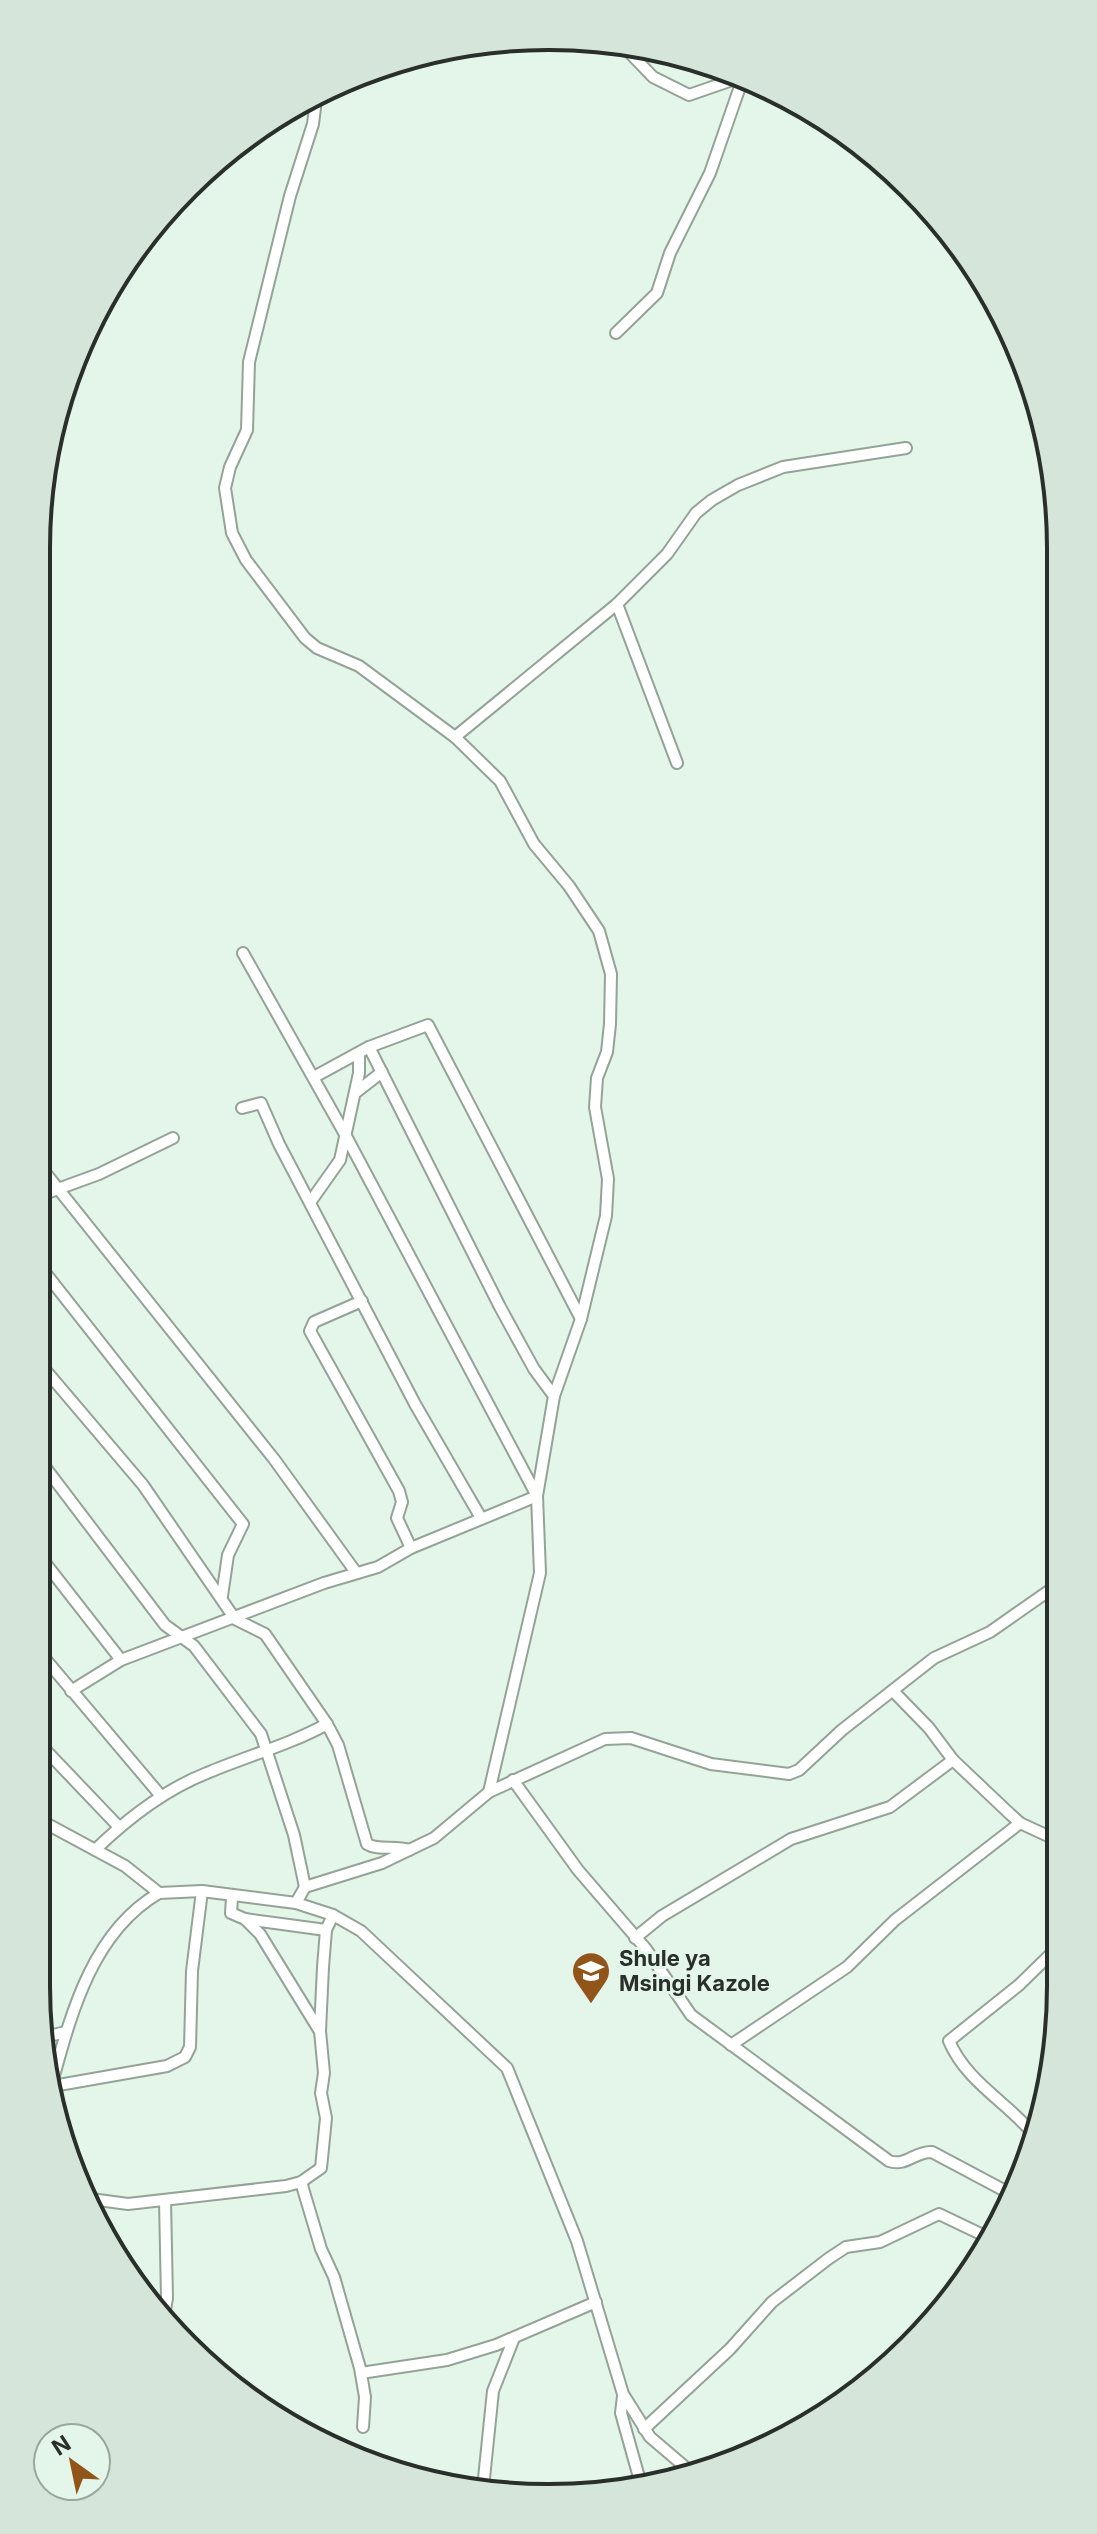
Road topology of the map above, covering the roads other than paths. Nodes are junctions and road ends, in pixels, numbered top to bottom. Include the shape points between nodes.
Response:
1 (635, 58) edge
2 (723, 82) edge
3 (738, 88) edge
4 (315, 108) edge
5 (616, 333) dead end
6 (906, 448) dead end
7 (617, 604) junction
8 (455, 737) junction
9 (677, 763) dead end
10 (243, 953) dead end
11 (364, 1050) junction
12 (382, 1072) junction
13 (314, 1077) junction
14 (355, 1093) junction
15 (242, 1108) dead end
16 (346, 1136) junction
17 (173, 1138) dead end
18 (50, 1178) edge
19 (58, 1188) junction
20 (50, 1191) edge
21 (311, 1201) junction
22 (50, 1279) edge
23 (362, 1301) junction
24 (581, 1319) junction
25 (50, 1375) edge
26 (554, 1396) junction
27 (50, 1473) edge
28 (537, 1496) junction
29 (481, 1518) junction
30 (411, 1548) junction
31 (50, 1569) edge
32 (355, 1571) junction
33 (1047, 1592) edge
34 (222, 1596) junction
35 (235, 1619) junction
36 (180, 1636) junction
37 (121, 1660) junction
38 (50, 1665) edge
39 (71, 1691) junction
40 (894, 1692) junction
41 (327, 1724) junction
42 (268, 1751) junction
43 (50, 1755) edge
44 (953, 1760) junction
45 (513, 1780) junction
46 (489, 1792) junction
47 (161, 1796) junction
48 (1020, 1823) junction
49 (50, 1826) edge
50 (119, 1827) junction
51 (1047, 1836) edge
52 (95, 1850) junction
53 (409, 1850) junction
54 (305, 1887) junction
55 (202, 1891) junction
56 (159, 1893) junction
57 (232, 1898) junction
58 (296, 1903) junction
59 (333, 1915) junction
60 (245, 1919) junction
61 (326, 1930) junction
62 (635, 1938) junction
63 (1047, 1958) edge
64 (320, 2031) junction
65 (66, 2032) junction
66 (53, 2035) edge
67 (731, 2045) junction
68 (57, 2066) edge
69 (60, 2083) edge
70 (1027, 2126) edge
71 (301, 2182) junction
72 (1003, 2190) edge
73 (98, 2200) edge
74 (165, 2200) junction
75 (981, 2234) edge
76 (596, 2302) junction
77 (166, 2305) edge
78 (514, 2338) junction
79 (361, 2373) junction
80 (623, 2394) junction
81 (363, 2427) dead end
82 (644, 2429) junction
83 (684, 2465) edge
84 (638, 2475) edge
85 (484, 2480) edge

1 - 2 street via 678,92 700,93
3 - 5 street via 710,173 670,253 657,293
4 - 8 street via 249,362 247,430 230,467 226,510 246,560 305,638 359,666
6 - 7 street via 806,462 738,485 696,513 667,554
7 - 8 street
7 - 9 street
8 - 24 street via 500,781 534,844 589,914 607,953 610,1024 595,1107 608,1179 606,1216
10 - 13 street
11 - 12 street
11 - 13 street
11 - 14 street
11 - 24 street via 428,1025
12 - 14 street
12 - 26 street via 500,1307
13 - 16 street
14 - 16 street
15 - 21 street via 261,1103
16 - 21 street via 337,1168
16 - 28 street
17 - 19 street
18 - 19 street
19 - 20 street
19 - 32 street via 274,1459
21 - 23 street
22 - 34 street via 243,1524 228,1555
23 - 29 street
23 - 30 street via 314,1322 310,1331 399,1491 397,1518
24 - 26 street
25 - 34 street via 143,1485
26 - 28 street
27 - 36 street via 165,1625
28 - 29 street
28 - 46 street via 540,1573
29 - 30 street
30 - 32 street via 378,1567
31 - 37 street
32 - 35 street
33 - 40 street via 990,1632 934,1658
34 - 35 street
35 - 36 street
35 - 41 street via 265,1634
36 - 37 street
36 - 42 street via 194,1646 249,1717
37 - 39 street
38 - 39 street
39 - 47 street
40 - 44 street
40 - 45 street via 789,1774 711,1764 622,1737 587,1745
41 - 42 street
41 - 53 street via 367,1844
42 - 47 street via 205,1773
42 - 54 street
43 - 50 street
44 - 48 street
44 - 62 street via 890,1807 791,1839 662,1916
45 - 46 street
45 - 62 street
46 - 53 street via 434,1838
47 - 50 street
48 - 51 street
48 - 67 street via 895,1920 847,1967
49 - 52 street
50 - 52 street
52 - 56 street
53 - 54 street
54 - 58 street
55 - 56 street
55 - 57 street
55 - 69 street via 185,2057 167,2066
56 - 65 street via 120,1929 87,1975
57 - 58 street
57 - 60 street via 231,1913
58 - 59 street
59 - 61 street
59 - 76 street via 384,1950 507,2068
60 - 61 street
60 - 64 street via 268,1946
61 - 64 street
62 - 67 street via 691,2015
63 - 70 street via 949,2041 988,2094 1011,2107
64 - 71 street via 323,2161
65 - 66 street
65 - 68 street
67 - 72 street via 889,2161 902,2163 932,2152
71 - 74 street
71 - 79 street
73 - 74 street
74 - 77 street
75 - 82 street via 939,2214 880,2242 846,2247 772,2302
76 - 78 street
76 - 80 street
78 - 79 street via 447,2360
78 - 85 street via 493,2391
79 - 81 street
80 - 82 street
80 - 84 street via 621,2413
82 - 83 street

